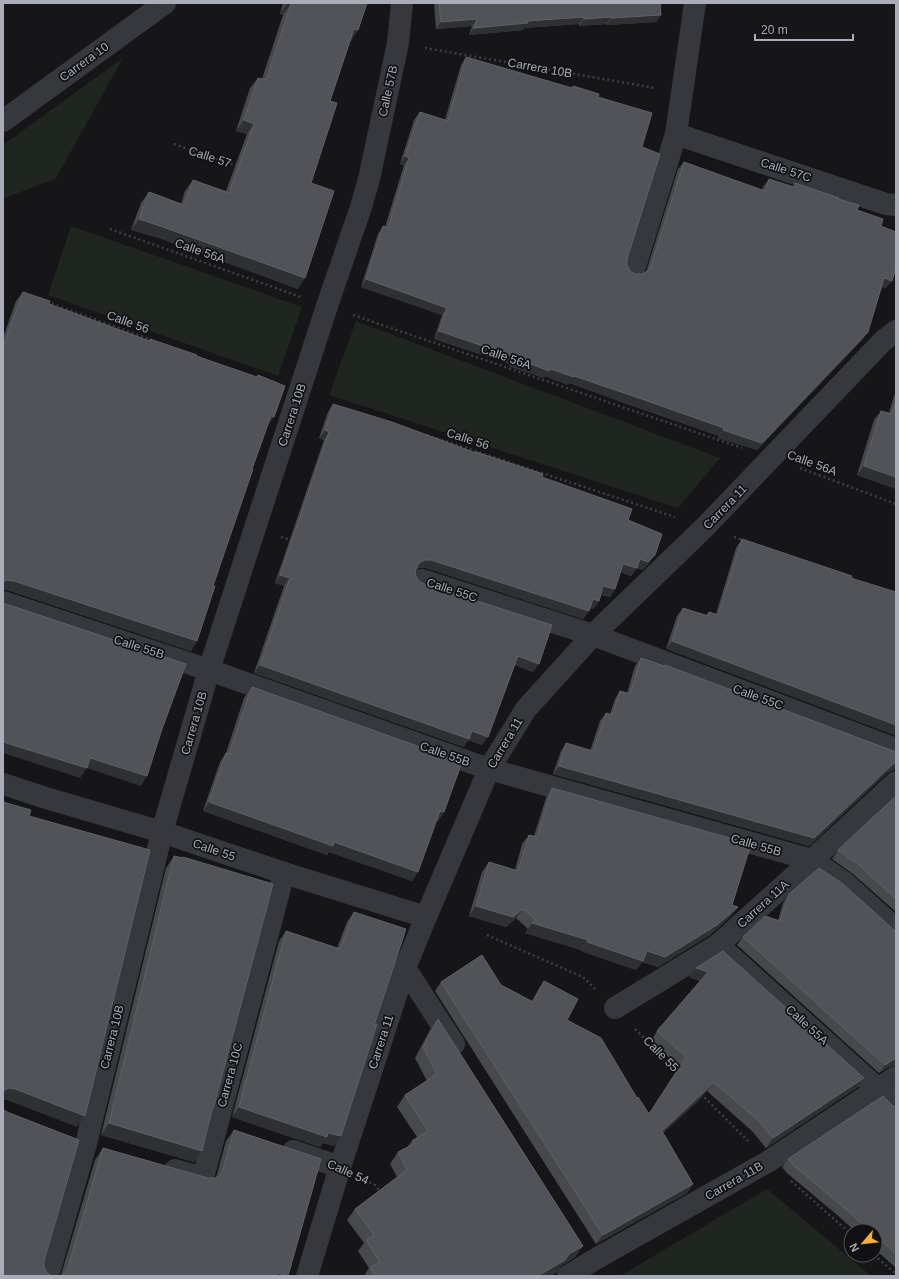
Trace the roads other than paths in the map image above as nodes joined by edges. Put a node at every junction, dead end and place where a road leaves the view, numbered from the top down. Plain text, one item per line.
1 (165, 3) edge
2 (402, 3) edge
3 (695, 3) edge
4 (3, 121) edge
5 (676, 134) junction
6 (369, 179) joint
7 (896, 205) edge
8 (634, 270) dead end
9 (892, 339) edge
10 (422, 580) dead end
11 (3, 602) edge
12 (593, 636) junction
13 (209, 670) junction
14 (896, 748) edge
15 (488, 769) junction
16 (896, 782) edge
17 (3, 784) edge
18 (162, 832) junction
19 (812, 860) junction
20 (284, 873) junction
21 (426, 917) junction
22 (896, 929) edge
23 (718, 945) junction
24 (406, 968) junction
25 (615, 1008) road end
26 (465, 1062) edge
27 (896, 1078) edge
28 (878, 1089) junction
29 (896, 1105) edge
30 (216, 1125) junction
31 (238, 1132) edge
32 (66, 1136) edge
33 (86, 1144) junction
34 (274, 1145) edge
35 (108, 1150) edge
36 (159, 1165) edge
37 (340, 1167) junction
38 (48, 1276) edge
39 (307, 1276) edge
40 (568, 1276) edge

1 - 4 street, Carrera 10
2 - 6 street, Calle 57B
3 - 5 street
5 - 7 street, Calle 57C
5 - 8 street
6 - 13 street, Carrera 10B
9 - 12 street, Carrera 11
10 - 12 street, Calle 55C
11 - 13 street, Calle 55B
12 - 14 street, Calle 55C
12 - 15 street, Carrera 11
13 - 15 street, Calle 55B
13 - 18 street, Carrera 10B
15 - 19 street, Calle 55B
15 - 21 street, Carrera 11
16 - 19 street, Carrera 11A
17 - 18 street, Calle 55
18 - 20 street, Calle 55
18 - 33 street, Carrera 10B
19 - 22 street, Calle 55B
19 - 23 street, Carrera 11A
20 - 21 street, Calle 55
20 - 30 street, Carrera 10C
21 - 24 street, Carrera 11
23 - 25 street, Carrera 11A
23 - 28 street, Calle 55A
24 - 26 street
24 - 37 street, Carrera 11
27 - 28 street, Carrera 11B
28 - 29 street, Calle 55A
28 - 40 street, Carrera 11B
30 - 31 street
30 - 36 street, Carrera 10C
32 - 33 street
33 - 35 street
33 - 38 street, Carrera 10B
34 - 37 street, Calle 54
37 - 39 street, Carrera 11

